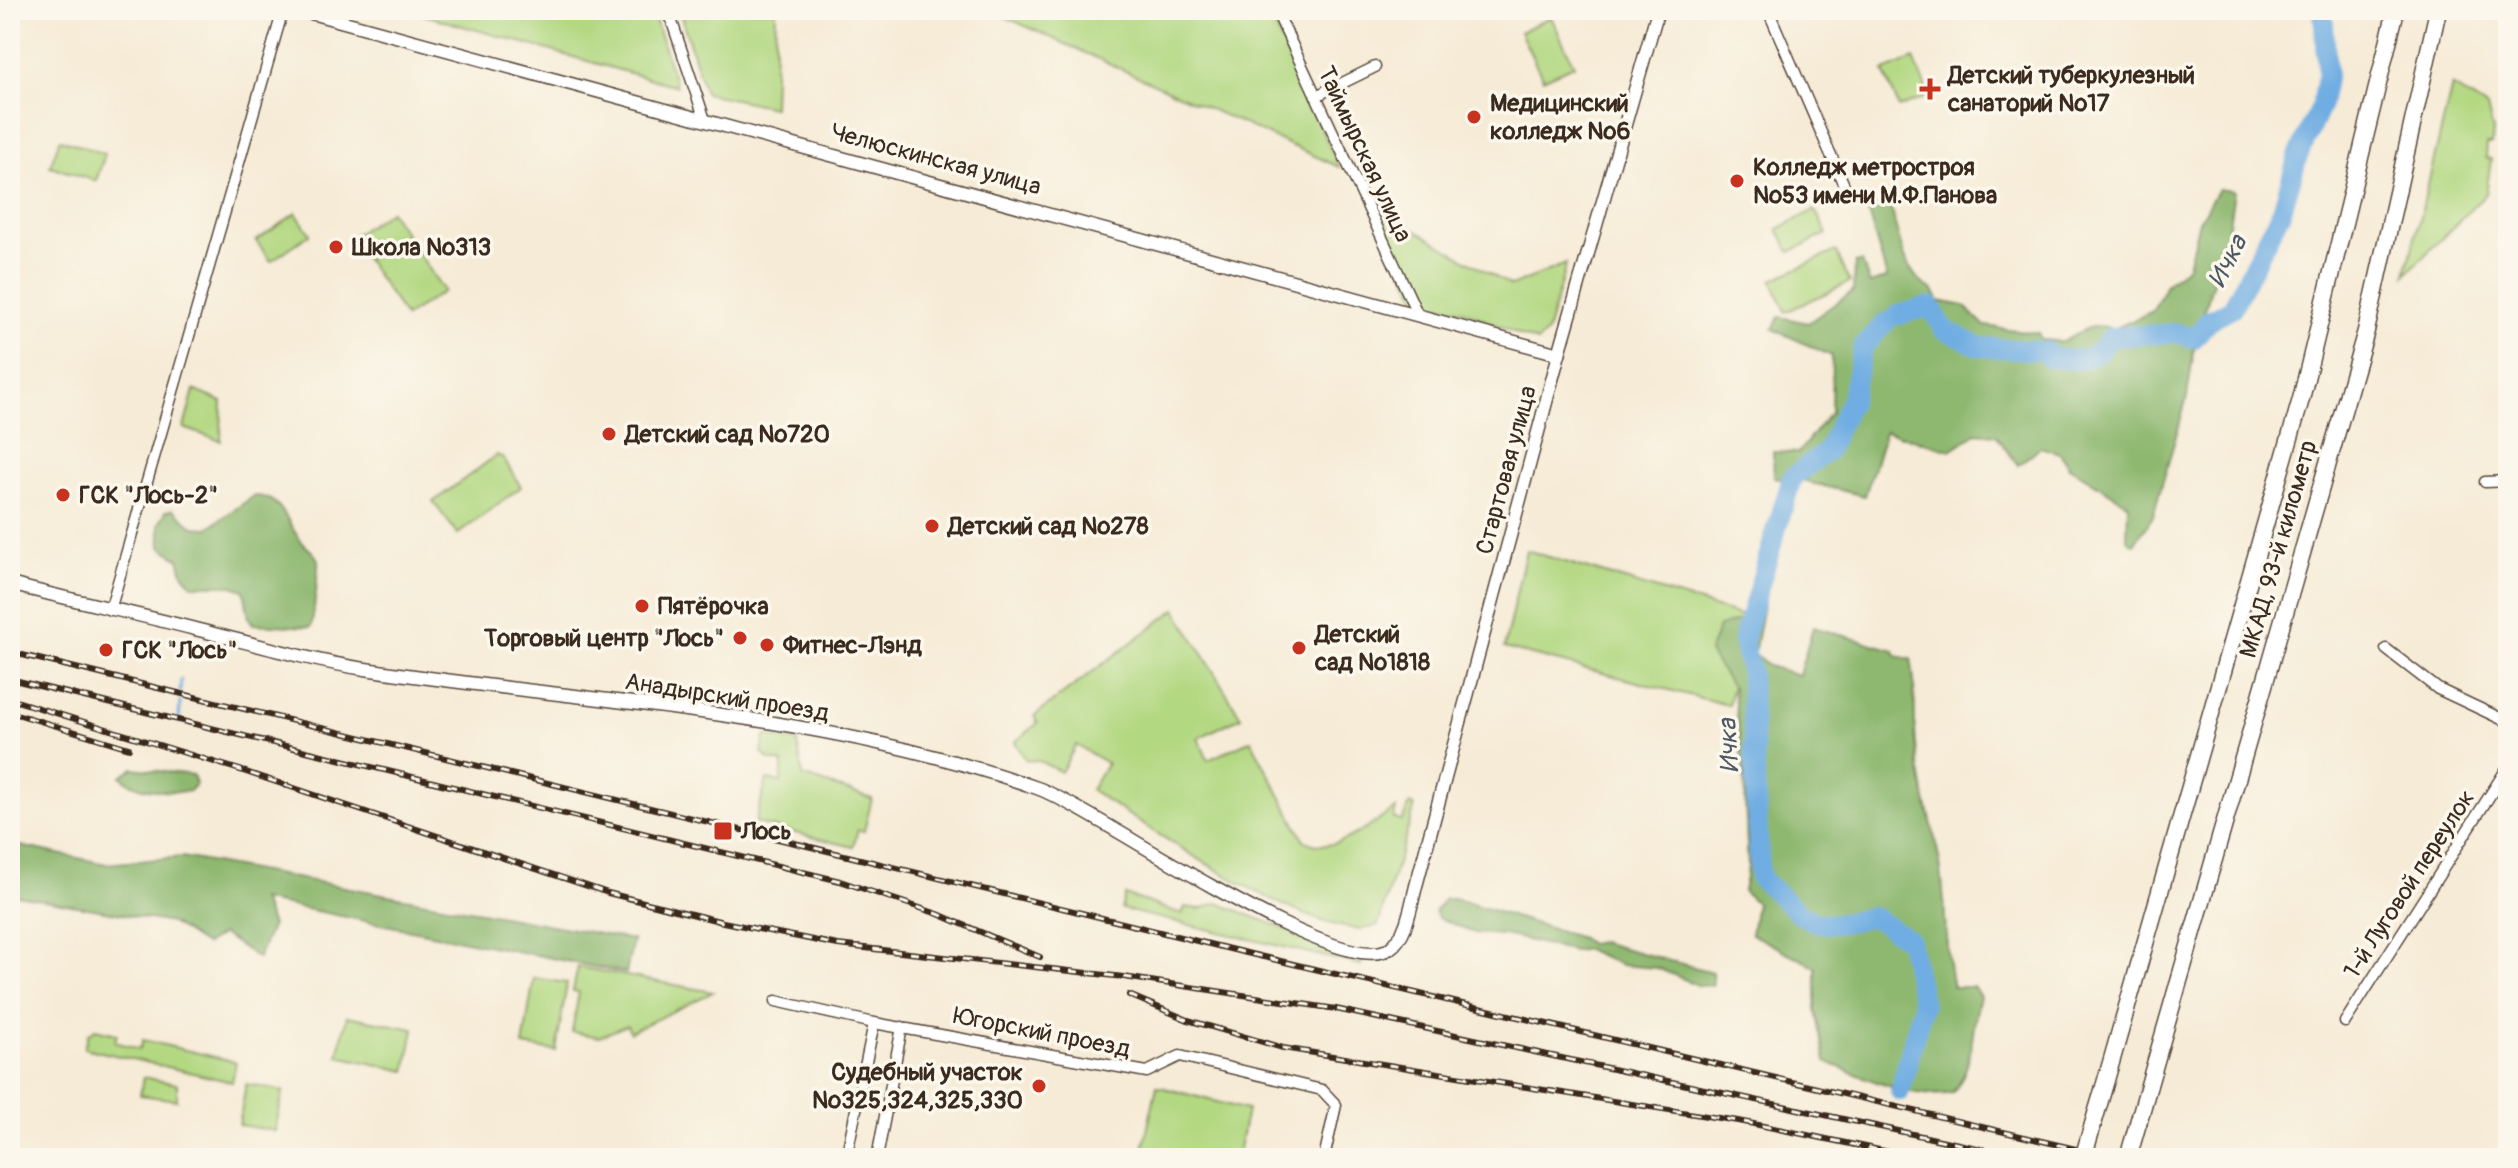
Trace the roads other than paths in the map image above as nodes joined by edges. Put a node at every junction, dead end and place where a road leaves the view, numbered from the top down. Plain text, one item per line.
1 (283, 10) edge
2 (300, 10) edge
3 (668, 10) edge
4 (1276, 10) edge
5 (1658, 10) edge
6 (1768, 10) edge
7 (2396, 10) edge
8 (2438, 10) edge
9 (1375, 67) dead end
10 (1316, 96) junction
11 (704, 117) junction
12 (1847, 192) dead end
13 (1418, 315) junction
14 (1559, 354) junction
15 (2508, 481) edge
16 (2485, 482) dead end
17 (10, 584) edge
18 (110, 610) junction
19 (2386, 649) dead end
20 (2508, 722) edge
21 (2508, 767) edge
22 (1398, 941) joint
23 (776, 1001) dead end
24 (2345, 1022) dead end
25 (874, 1023) junction
26 (902, 1027) junction
27 (846, 1158) edge
28 (877, 1158) edge
29 (1324, 1158) edge
30 (2083, 1158) edge
31 (2128, 1158) edge

1 - 18 street
2 - 11 street, Челюскинская улица
3 - 11 street
4 - 10 street, Таймырская улица
5 - 14 street, Стартовая улица
6 - 12 street
7 - 30 highway, МКАД, 93-й километр, bridge
8 - 31 highway, МКАД, 93-й километр
9 - 10 street
10 - 13 street, Таймырская улица
11 - 13 street, Челюскинская улица
13 - 14 street, Челюскинская улица
14 - 22 street, Стартовая улица
15 - 16 street
17 - 18 street, Анадырский проезд
18 - 22 street, Анадырский проезд
19 - 20 street
21 - 24 street, 1-й Луговой переулок
23 - 25 street, Югорский проезд
25 - 26 street, Югорский проезд
25 - 27 street
26 - 28 street
26 - 29 street, Югорский проезд

